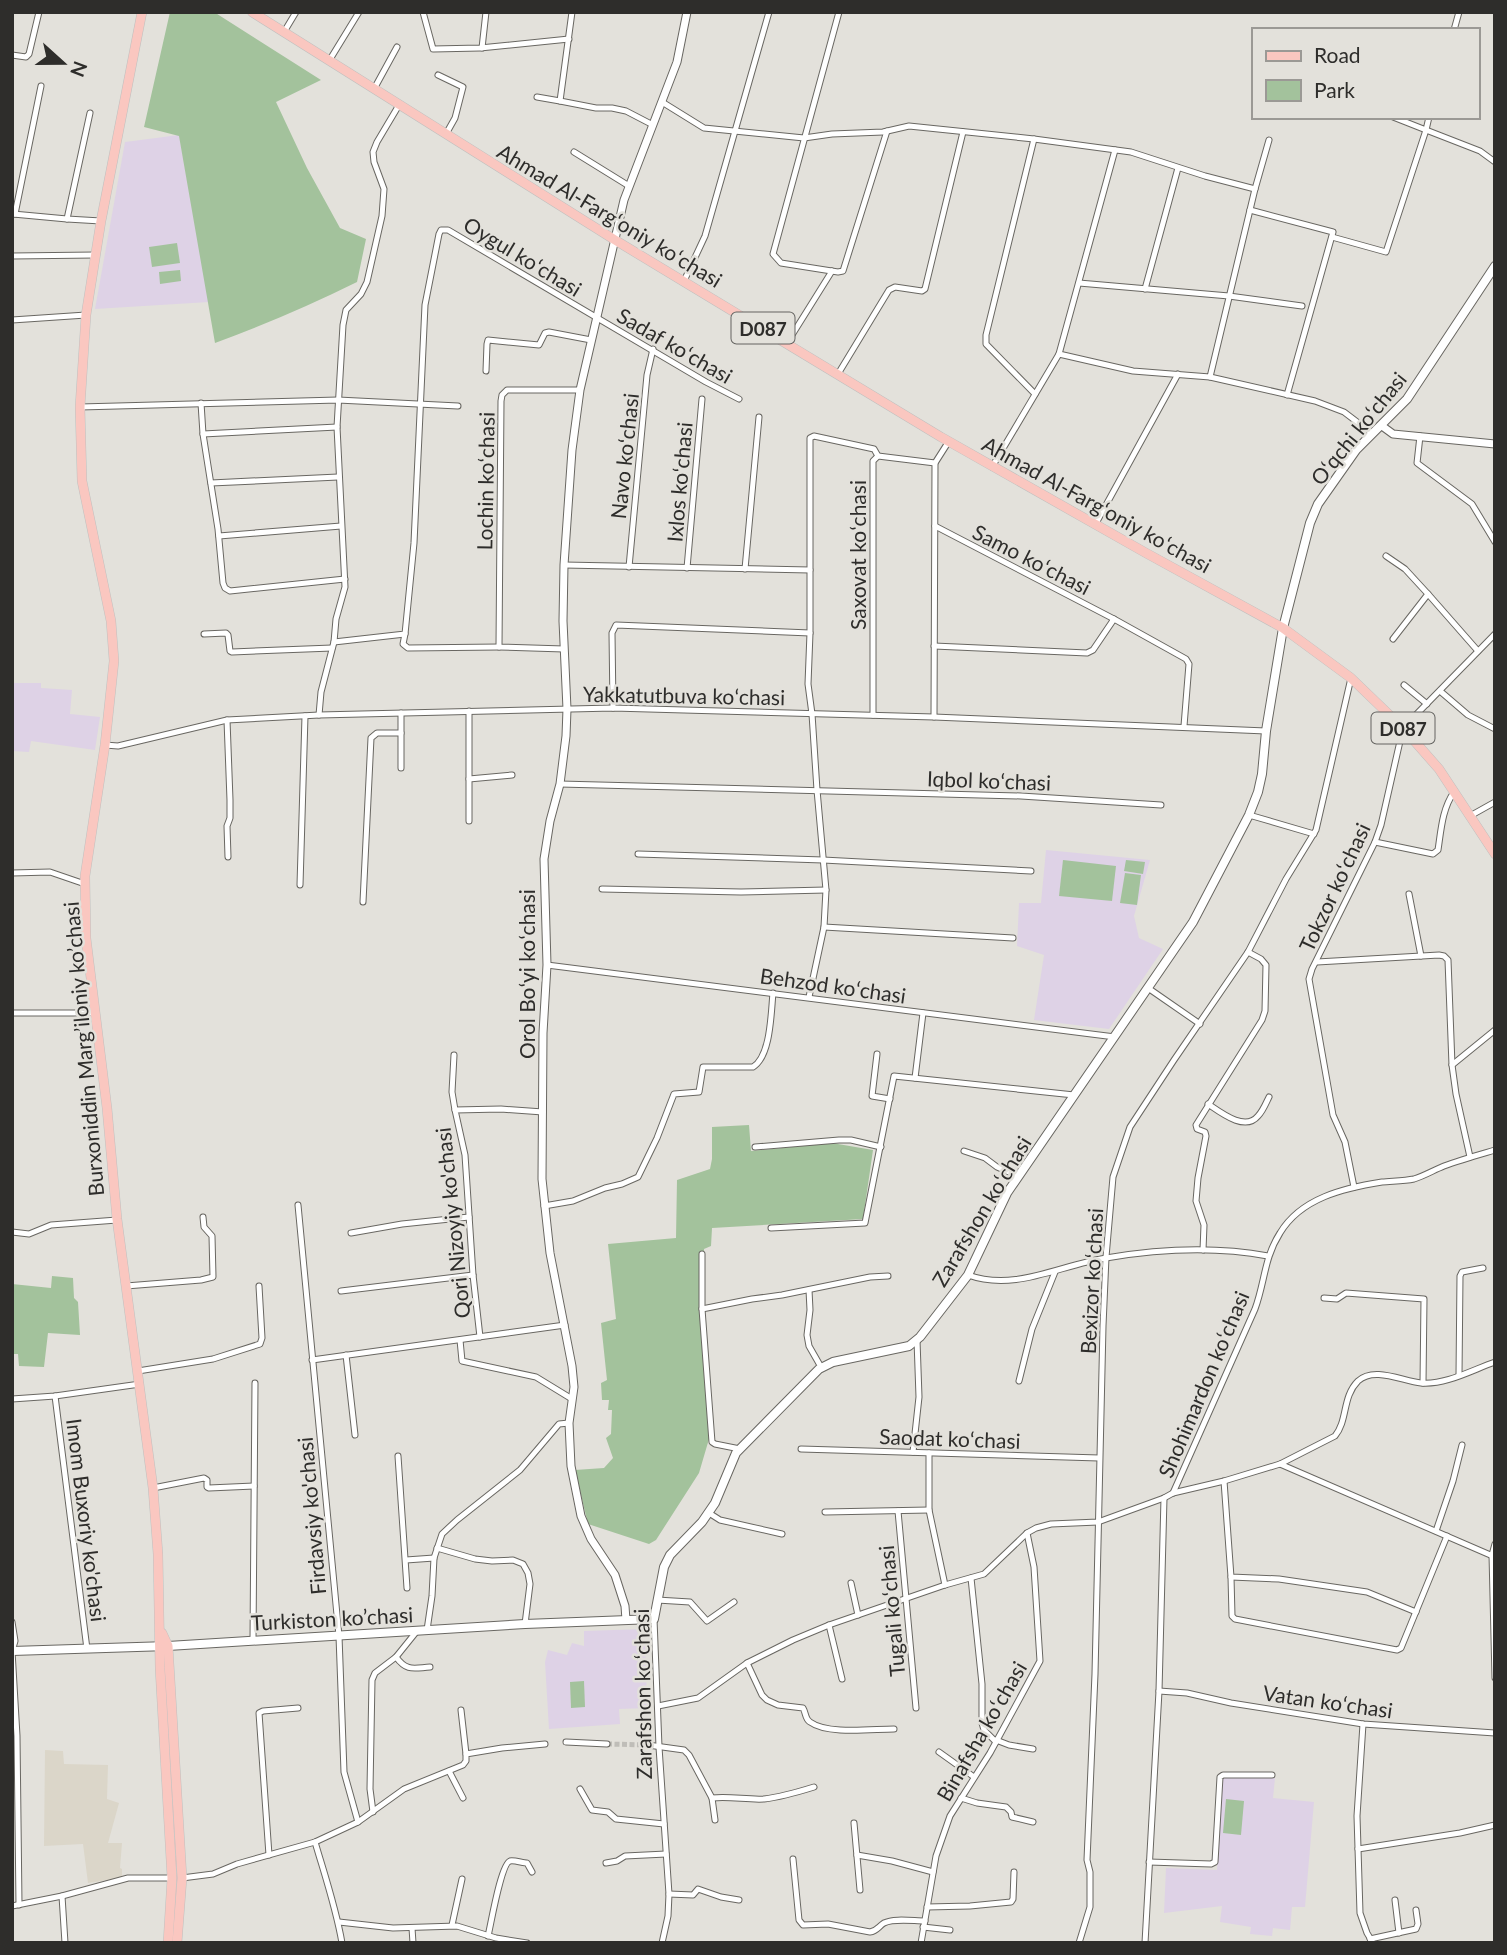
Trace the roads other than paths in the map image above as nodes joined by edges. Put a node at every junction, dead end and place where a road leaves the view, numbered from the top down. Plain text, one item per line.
1 (39, 12) edge
2 (142, 12) edge
3 (251, 12) edge
4 (296, 12) edge
5 (359, 12) edge
6 (423, 12) edge
7 (486, 12) edge
8 (572, 12) edge
9 (687, 12) edge
10 (769, 12) edge
11 (839, 12) edge
12 (284, 32) junction
13 (569, 39) junction
14 (397, 47) dead end
15 (482, 48) junction
16 (12, 55) edge
17 (329, 61) junction
18 (438, 75) dead end
19 (41, 86) dead end
20 (374, 89) junction
21 (537, 97) dead end
22 (560, 102) junction
23 (662, 102) junction
24 (399, 105) junction
25 (90, 113) dead end
26 (1398, 119) edge
27 (1429, 119) edge
28 (653, 125) junction
29 (1426, 130) junction
30 (887, 131) junction
31 (734, 132) junction
32 (963, 132) junction
33 (446, 134) junction
34 (804, 138) junction
35 (1034, 139) junction
36 (1269, 140) dead end
37 (1115, 150) junction
38 (574, 152) dead end
39 (1495, 162) edge
40 (1178, 168) junction
41 (629, 186) junction
42 (1255, 188) junction
43 (1250, 210) junction
44 (13, 214) edge
45 (67, 219) junction
46 (101, 221) junction
47 (1332, 237) junction
48 (615, 240) junction
49 (95, 255) junction
50 (12, 256) edge
51 (1495, 265) edge
52 (832, 271) junction
53 (684, 281) junction
54 (1079, 283) junction
55 (1145, 289) junction
56 (1230, 296) junction
57 (1302, 306) dead end
58 (86, 315) junction
59 (596, 317) junction
60 (12, 320) edge
61 (591, 340) junction
62 (788, 343) junction
63 (653, 349) junction
64 (1059, 354) junction
65 (486, 371) dead end
66 (838, 374) junction
67 (1178, 374) junction
68 (1210, 377) junction
69 (580, 390) junction
70 (1035, 394) junction
71 (1287, 394) junction
72 (702, 399) dead end
73 (739, 399) dead end
74 (338, 400) junction
75 (201, 403) junction
76 (422, 404) junction
77 (458, 406) dead end
78 (80, 407) junction
79 (759, 416) dead end
80 (1382, 426) junction
81 (337, 427) junction
82 (203, 434) junction
83 (1373, 434) junction
84 (1420, 436) junction
85 (949, 441) junction
86 (1495, 444) edge
87 (878, 456) junction
88 (935, 463) junction
89 (992, 467) junction
90 (338, 477) junction
91 (211, 483) junction
92 (1095, 525) junction
93 (341, 526) junction
94 (935, 526) junction
95 (219, 536) junction
96 (1495, 542) edge
97 (1386, 556) dead end
98 (564, 565) junction
99 (629, 567) junction
100 (687, 568) junction
101 (745, 569) junction
102 (810, 570) junction
103 (345, 579) junction
104 (1429, 594) junction
105 (1114, 619) junction
106 (1283, 628) junction
107 (810, 633) junction
108 (204, 634) dead end
109 (405, 634) junction
110 (1495, 634) edge
111 (1393, 639) dead end
112 (333, 645) junction
113 (934, 646) junction
114 (499, 647) junction
115 (564, 649) junction
116 (1478, 651) junction
117 (1351, 678) junction
118 (1404, 684) dead end
119 (1440, 691) junction
120 (1427, 704) junction
121 (613, 708) junction
122 (567, 709) junction
123 (469, 711) junction
124 (401, 713) junction
125 (812, 714) junction
126 (319, 715) junction
127 (873, 715) junction
128 (305, 716) junction
129 (934, 717) junction
130 (227, 720) junction
131 (1184, 726) junction
132 (1403, 729) junction
133 (1495, 729) edge
134 (1266, 731) junction
135 (401, 733) junction
136 (105, 745) junction
137 (401, 768) dead end
138 (513, 775) dead end
139 (468, 779) junction
140 (560, 784) junction
141 (817, 790) junction
142 (1454, 792) junction
143 (1495, 802) edge
144 (1161, 805) dead end
145 (1249, 815) junction
146 (1470, 816) junction
147 (469, 821) dead end
148 (1314, 834) junction
149 (1375, 842) junction
150 (638, 854) dead end
151 (1495, 854) edge
152 (228, 857) dead end
153 (823, 859) junction
154 (1031, 871) dead end
155 (12, 873) edge
156 (85, 884) junction
157 (300, 885) dead end
158 (602, 889) dead end
159 (826, 890) junction
160 (1409, 894) dead end
161 (363, 902) dead end
162 (824, 927) junction
163 (1013, 938) dead end
164 (1248, 952) junction
165 (1421, 956) junction
166 (1317, 962) junction
167 (547, 965) junction
168 (1149, 988) junction
169 (773, 993) junction
170 (809, 998) junction
171 (12, 1013) edge
172 (94, 1013) junction
173 (923, 1013) junction
174 (1200, 1024) junction
175 (1495, 1030) edge
176 (1115, 1037) junction
177 (877, 1054) dead end
178 (454, 1055) dead end
179 (1452, 1065) junction
180 (915, 1078) junction
181 (1074, 1095) junction
182 (1269, 1097) dead end
183 (890, 1099) junction
184 (1208, 1104) junction
185 (455, 1110) junction
186 (543, 1112) junction
187 (755, 1147) dead end
188 (881, 1147) junction
189 (1495, 1150) edge
190 (964, 1151) dead end
191 (1470, 1157) junction
192 (1018, 1176) junction
193 (1354, 1187) junction
194 (298, 1205) dead end
195 (544, 1206) junction
196 (203, 1217) dead end
197 (469, 1217) junction
198 (117, 1220) junction
199 (771, 1228) dead end
200 (12, 1232) edge
201 (352, 1233) dead end
202 (1203, 1250) junction
203 (702, 1254) dead end
204 (1268, 1256) junction
205 (1106, 1257) junction
206 (1483, 1268) dead end
207 (1055, 1272) junction
208 (473, 1275) junction
209 (968, 1275) junction
210 (888, 1276) dead end
211 (126, 1286) junction
212 (259, 1286) dead end
213 (809, 1290) junction
214 (341, 1291) dead end
215 (1324, 1298) dead end
216 (702, 1308) junction
217 (565, 1325) junction
218 (480, 1337) junction
219 (460, 1340) junction
220 (917, 1340) junction
221 (346, 1355) junction
222 (312, 1360) junction
223 (1495, 1362) edge
224 (821, 1367) junction
225 (138, 1371) junction
226 (1459, 1375) junction
227 (1019, 1381) dead end
228 (255, 1383) dead end
229 (1423, 1383) junction
230 (140, 1384) junction
231 (55, 1396) junction
232 (12, 1399) edge
233 (572, 1399) junction
234 (569, 1423) junction
235 (355, 1436) dead end
236 (1462, 1445) dead end
237 (740, 1449) junction
238 (800, 1449) dead end
239 (914, 1452) junction
240 (929, 1453) junction
241 (398, 1456) dead end
242 (1099, 1458) junction
243 (1280, 1464) junction
244 (1224, 1481) junction
245 (254, 1486) junction
246 (153, 1488) junction
247 (1172, 1493) junction
248 (1164, 1498) junction
249 (929, 1510) junction
250 (898, 1511) junction
251 (825, 1512) dead end
252 (709, 1513) junction
253 (1098, 1522) junction
254 (1436, 1531) junction
255 (1027, 1533) junction
256 (782, 1534) dead end
257 (1447, 1536) junction
258 (1495, 1544) edge
259 (437, 1548) junction
260 (1493, 1556) edge
261 (434, 1558) junction
262 (406, 1560) junction
263 (1231, 1577) junction
264 (971, 1578) junction
265 (851, 1583) dead end
266 (945, 1584) junction
267 (407, 1588) dead end
268 (907, 1598) junction
269 (657, 1600) junction
270 (734, 1602) dead end
271 (1416, 1612) junction
272 (858, 1615) junction
273 (654, 1619) junction
274 (626, 1620) junction
275 (12, 1622) edge
276 (525, 1624) junction
277 (830, 1625) junction
278 (422, 1630) junction
279 (339, 1636) junction
280 (253, 1640) junction
281 (164, 1646) junction
282 (87, 1648) junction
283 (12, 1651) edge
284 (396, 1657) junction
285 (747, 1663) junction
286 (430, 1667) dead end
287 (1495, 1678) edge
288 (842, 1679) dead end
289 (1159, 1691) junction
290 (658, 1706) junction
291 (298, 1708) dead end
292 (916, 1708) dead end
293 (461, 1710) dead end
294 (1363, 1724) junction
295 (894, 1729) dead end
296 (1495, 1732) edge
297 (996, 1741) junction
298 (566, 1742) dead end
299 (545, 1744) dead end
300 (607, 1744) tunnel mouth
301 (648, 1745) tunnel mouth
302 (659, 1747) junction
303 (1033, 1749) dead end
304 (939, 1752) dead end
305 (466, 1754) junction
306 (449, 1771) junction
307 (1272, 1774) dead end
308 (974, 1777) junction
309 (814, 1787) dead end
310 (580, 1789) dead end
311 (463, 1798) dead end
312 (712, 1798) junction
313 (961, 1798) junction
314 (373, 1812) junction
315 (715, 1820) dead end
316 (358, 1822) junction
317 (1034, 1822) dead end
318 (854, 1823) dead end
319 (664, 1824) junction
320 (15, 1825) edge
321 (1495, 1825) edge
322 (316, 1842) junction
323 (1358, 1849) junction
324 (666, 1854) junction
325 (269, 1855) junction
326 (857, 1855) junction
327 (793, 1859) dead end
328 (1149, 1862) junction
329 (606, 1863) dead end
330 (532, 1872) dead end
331 (933, 1872) junction
332 (1014, 1872) dead end
333 (176, 1878) junction
334 (462, 1879) dead end
335 (860, 1890) dead end
336 (669, 1894) junction
337 (62, 1896) junction
338 (739, 1900) dead end
339 (1395, 1900) dead end
340 (15, 1905) edge
341 (927, 1907) junction
342 (1416, 1910) dead end
343 (339, 1922) junction
344 (924, 1924) junction
345 (452, 1925) junction
346 (412, 1928) junction
347 (950, 1930) dead end
348 (1399, 1933) junction
349 (488, 1936) junction
350 (1372, 1941) edge
351 (65, 1943) edge
352 (167, 1943) edge
353 (177, 1943) edge
354 (342, 1943) edge
355 (413, 1943) edge
356 (527, 1943) edge
357 (662, 1943) edge
358 (921, 1943) edge
359 (1079, 1943) edge
360 (1145, 1943) edge

1 - 16 street
2 - 46 main road, Burxoniddin Marg’iloniy ko’chasi
3 - 12 main road, Ahmad Al-Fargʻoniy koʻchasi / D087
4 - 12 street
5 - 17 street
6 - 15 street
7 - 15 street
8 - 13 street
9 - 23 street, Orol Boʻyi koʻchasi
10 - 31 street
11 - 34 street
12 - 17 main road, Ahmad Al-Fargʻoniy koʻchasi / D087
13 - 15 street
13 - 22 street
14 - 20 street
17 - 20 main road, Ahmad Al-Fargʻoniy koʻchasi / D087
18 - 33 street
19 - 44 street
20 - 24 main road, Ahmad Al-Fargʻoniy koʻchasi / D087
21 - 22 street
22 - 28 street
23 - 28 street, Orol Boʻyi koʻchasi
23 - 31 street
24 - 33 main road, Ahmad Al-Fargʻoniy koʻchasi / D087
24 - 74 street
25 - 45 street
26 - 29 street
27 - 29 street
28 - 41 street, Orol Boʻyi koʻchasi
29 - 39 street
29 - 47 street
30 - 32 street
30 - 34 street
30 - 52 street
31 - 34 street
31 - 53 street
32 - 35 street
32 - 66 street
33 - 48 main road, Ahmad Al-Fargʻoniy koʻchasi / D087
34 - 52 street
35 - 37 street
35 - 70 street
36 - 42 street
37 - 40 street
37 - 54 street
38 - 41 street
40 - 42 street
40 - 55 street
41 - 48 street, Orol Boʻyi koʻchasi
42 - 43 street
43 - 47 street
43 - 56 street
44 - 45 street
45 - 46 street
46 - 49 main road, Burxoniddin Marg’iloniy ko’chasi
47 - 71 street
48 - 53 main road, Ahmad Al-Fargʻoniy koʻchasi / D087
48 - 59 street, Orol Boʻyi koʻchasi
49 - 50 street
49 - 58 main road, Burxoniddin Marg’iloniy ko’chasi
51 - 80 main road, Oʻqchi koʻchasi
52 - 62 street
53 - 62 main road, Ahmad Al-Fargʻoniy koʻchasi / D087
54 - 55 street
54 - 64 street
55 - 56 street
56 - 57 street
56 - 68 street
58 - 60 street
58 - 78 main road, Burxoniddin Marg’iloniy ko’chasi
59 - 61 street, Orol Boʻyi koʻchasi
59 - 63 street, Sadaf koʻchasi
59 - 76 street, Oygul koʻchasi
61 - 65 street
61 - 69 street, Orol Boʻyi koʻchasi
62 - 66 main road, Ahmad Al-Fargʻoniy koʻchasi / D087
63 - 73 street, Sadaf koʻchasi
63 - 99 street, Navo koʻchasi
64 - 67 street
64 - 70 street
66 - 85 main road, Ahmad Al-Fargʻoniy koʻchasi / D087
67 - 68 street
67 - 92 street
68 - 71 street
69 - 98 street, Orol Boʻyi koʻchasi
69 - 114 street, Lochin koʻchasi
70 - 89 street
71 - 83 street
72 - 100 street, Ixlos koʻchasi
74 - 75 street
74 - 76 street
74 - 81 street
75 - 78 street
75 - 82 street
76 - 77 street
76 - 109 street, Oygul koʻchasi
78 - 136 main road, Burxoniddin Marg’iloniy ko’chasi
79 - 101 street
80 - 83 main road, Oʻqchi koʻchasi
80 - 84 street
81 - 82 street
81 - 90 street
82 - 91 street
83 - 106 main road, Oʻqchi koʻchasi
84 - 86 street
84 - 96 street
85 - 88 street
85 - 89 main road, Ahmad Al-Fargʻoniy koʻchasi / D087
87 - 88 street, Saxovat koʻchasi
87 - 102 street
87 - 127 street, Saxovat koʻchasi
88 - 94 street
89 - 92 main road, Ahmad Al-Fargʻoniy koʻchasi / D087
90 - 91 street
90 - 93 street
91 - 95 street
92 - 106 main road, Ahmad Al-Fargʻoniy koʻchasi / D087
93 - 95 street
93 - 103 street
94 - 105 street, Samo koʻchasi
94 - 113 street
95 - 103 street
97 - 104 street
98 - 99 street
98 - 115 street, Orol Boʻyi koʻchasi
99 - 100 street
100 - 101 street
101 - 102 street
102 - 107 street
103 - 112 street
104 - 111 street
104 - 116 street
105 - 113 street
105 - 131 street, Samo koʻchasi
106 - 117 main road, D087
106 - 134 main road, Zarafshon koʻchasi
107 - 121 street
107 - 125 street
108 - 112 street
109 - 112 street
109 - 114 street
110 - 116 street
112 - 126 street
113 - 129 street
114 - 115 street
115 - 122 street, Orol Boʻyi koʻchasi
116 - 119 street
117 - 132 main road, D087
117 - 148 street, Bexizor koʻchasi
118 - 120 street
119 - 120 street
119 - 133 street
120 - 132 street
121 - 122 street, Yakkatutbuva koʻchasi
121 - 125 street, Yakkatutbuva koʻchasi
122 - 123 street, Yakkatutbuva koʻchasi
122 - 140 street, Orol Boʻyi koʻchasi
123 - 124 street, Yakkatutbuva koʻchasi
123 - 139 street
124 - 126 street, Yakkatutbuva koʻchasi
124 - 135 street
125 - 127 street, Yakkatutbuva koʻchasi
125 - 141 street
126 - 128 street, Yakkatutbuva koʻchasi
127 - 129 street, Yakkatutbuva koʻchasi
128 - 130 street, Yakkatutbuva koʻchasi
128 - 157 street
129 - 131 street, Yakkatutbuva koʻchasi
130 - 136 street, Yakkatutbuva koʻchasi
130 - 152 street
131 - 134 street, Yakkatutbuva koʻchasi
132 - 142 main road, D087
132 - 149 street, Tokzor koʻchasi
134 - 145 main road, Zarafshon koʻchasi
135 - 137 street
135 - 161 street
136 - 156 main road, Burxoniddin Marg’iloniy ko’chasi
138 - 139 street
139 - 147 street
140 - 141 street, Iqbol koʻchasi
140 - 167 street, Orol Boʻyi koʻchasi
141 - 144 street, Iqbol koʻchasi
141 - 153 street
142 - 146 main road, D087
142 - 149 street
143 - 146 street
145 - 148 street
145 - 168 main road, Zarafshon koʻchasi
146 - 151 main road, D087
148 - 164 street, Bexizor koʻchasi
149 - 166 street, Tokzor koʻchasi
150 - 153 street
153 - 154 street
153 - 159 street
155 - 156 street
156 - 172 main road, Burxoniddin Marg’iloniy ko’chasi
158 - 159 street
159 - 162 street
160 - 165 street
162 - 163 street
162 - 170 street
164 - 174 street, Bexizor koʻchasi
164 - 184 street
165 - 166 street
165 - 179 street
166 - 193 street, Tokzor koʻchasi
167 - 169 street, Behzod koʻchasi
167 - 186 street, Orol Boʻyi koʻchasi
168 - 174 street
168 - 176 main road, Zarafshon koʻchasi
169 - 170 street, Behzod koʻchasi
169 - 195 street
170 - 173 street, Behzod koʻchasi
171 - 172 street
172 - 198 main road, Burxoniddin Marg’iloniy ko’chasi
173 - 176 street, Behzod koʻchasi
173 - 180 street
174 - 205 street, Bexizor koʻchasi
175 - 179 street
176 - 181 main road, Zarafshon koʻchasi
177 - 183 street
178 - 185 street
179 - 191 street
180 - 181 street
180 - 183 street
181 - 192 main road, Zarafshon koʻchasi
182 - 184 street
183 - 188 street
184 - 202 street
185 - 186 street, Qori Nizoyiy ko'chasi
185 - 197 street, Qori Nizoyiy ko'chasi
186 - 195 street, Orol Boʻyi koʻchasi
187 - 188 street
188 - 199 street
189 - 191 street, Shohimardon koʻchasi
190 - 192 street
191 - 193 street, Shohimardon koʻchasi
192 - 209 main road, Zarafshon koʻchasi
193 - 204 street, Shohimardon koʻchasi
194 - 222 street, Firdavsiy ko'chasi
195 - 217 street, Orol Boʻyi koʻchasi
196 - 211 street
197 - 201 street
197 - 208 street, Qori Nizoyiy ko'chasi
198 - 200 street
198 - 211 main road, Burxoniddin Marg’iloniy ko’chasi
202 - 204 street
202 - 205 street
203 - 216 street
204 - 247 street, Shohimardon koʻchasi
205 - 207 street
205 - 242 street, Bexizor koʻchasi
206 - 226 street
207 - 209 street
207 - 227 street
208 - 214 street
208 - 218 street, Qori Nizoyiy ko'chasi
209 - 220 main road, Zarafshon koʻchasi
210 - 213 street
211 - 225 main road, Burxoniddin Marg’iloniy ko’chasi
212 - 225 street
213 - 216 street
213 - 224 street
215 - 229 street
216 - 237 street
217 - 218 street
217 - 233 street, Orol Boʻyi koʻchasi
218 - 219 street
219 - 221 street
219 - 233 street
220 - 224 main road, Zarafshon koʻchasi
220 - 239 street
221 - 222 street
221 - 235 street
222 - 279 street, Firdavsiy ko'chasi
223 - 226 street
224 - 237 main road, Zarafshon koʻchasi
225 - 230 main road, Burxoniddin Marg’iloniy ko’chasi
226 - 229 street
228 - 245 street
229 - 243 street
230 - 231 street
230 - 246 main road, Burxoniddin Marg’iloniy ko’chasi
231 - 232 street
231 - 282 street, Imom Buxoriy ko'chasi
233 - 234 street, Orol Boʻyi koʻchasi
234 - 259 street
234 - 274 street, Orol Boʻyi koʻchasi
236 - 254 street
237 - 252 main road, Zarafshon koʻchasi
238 - 239 street, Saodat koʻchasi
239 - 240 street, Saodat koʻchasi
240 - 242 street, Saodat koʻchasi
240 - 249 street
241 - 262 street
242 - 253 street, Bexizor koʻchasi
243 - 244 street
243 - 254 street
244 - 247 street
244 - 263 street
245 - 246 street
245 - 280 street
246 - 281 main road, Burxoniddin Marg’iloniy ko’chasi
247 - 248 street
248 - 253 street
248 - 289 street
249 - 250 street
249 - 266 street
250 - 251 street
250 - 268 street, Tugali koʻchasi
252 - 256 street
252 - 269 main road, Zarafshon koʻchasi
253 - 255 street
253 - 359 street, Bexizor koʻchasi
254 - 257 street
255 - 264 street
255 - 297 street, Binafsha koʻchasi
257 - 260 street
257 - 271 street
258 - 260 street
259 - 261 street
259 - 276 street
260 - 287 street
261 - 262 street
261 - 278 street
262 - 267 street
263 - 271 street
263 - 271 street
264 - 266 street
264 - 297 street
265 - 272 street
266 - 268 street
268 - 272 street
268 - 292 street, Tugali koʻchasi
269 - 270 street
269 - 273 main road, Zarafshon koʻchasi
272 - 277 street
273 - 274 main road, Turkiston ko’chasi
273 - 290 street, Zarafshon koʻchasi
274 - 276 main road, Turkiston ko’chasi
275 - 283 street
276 - 278 main road, Turkiston ko’chasi
277 - 285 street
277 - 288 street
278 - 279 main road, Turkiston ko’chasi
278 - 284 street
279 - 280 main road, Turkiston ko’chasi
279 - 316 street, Firdavsiy ko'chasi
280 - 281 main road, Turkiston ko’chasi
281 - 282 main road, Turkiston ko’chasi
281 - 333 main road, Burxoniddin Marg’iloniy ko’chasi
282 - 283 main road, Turkiston ko’chasi
283 - 320 street
284 - 286 street
284 - 314 street
285 - 290 street
285 - 295 street
289 - 294 street, Vatan koʻchasi
289 - 328 street
290 - 302 street, Zarafshon koʻchasi
291 - 325 street
293 - 305 street
294 - 296 street, Vatan koʻchasi
294 - 323 street
297 - 303 street
297 - 308 street, Binafsha koʻchasi
298 - 300 street
299 - 305 street
301 - 302 street
302 - 312 street
302 - 319 street, Zarafshon koʻchasi
304 - 308 street
305 - 306 street
306 - 311 street
306 - 314 street
307 - 328 street
308 - 313 street, Binafsha koʻchasi
309 - 312 street
310 - 319 street
312 - 315 street
313 - 317 street
313 - 331 street, Binafsha koʻchasi
314 - 316 street
316 - 322 street
318 - 326 street
319 - 324 street, Zarafshon koʻchasi
320 - 340 street
321 - 323 street
322 - 325 street
322 - 343 street
323 - 350 street
324 - 329 street
324 - 336 street, Zarafshon koʻchasi
325 - 333 street
326 - 331 street
326 - 335 street
327 - 344 street
328 - 360 street
330 - 349 street
331 - 341 street, Binafsha koʻchasi
332 - 341 street
333 - 337 street
333 - 352 main road, Burxoniddin Marg’iloniy ko’chasi
333 - 353 main road, Burxoniddin Marg’iloniy ko’chasi
334 - 345 street
336 - 338 street
336 - 357 street, Zarafshon koʻchasi
337 - 340 street
337 - 351 street
339 - 348 street
341 - 344 street, Binafsha koʻchasi
342 - 348 street
343 - 346 street
343 - 354 street
344 - 347 street
344 - 358 street, Binafsha koʻchasi
345 - 346 street
345 - 349 street
346 - 355 street
348 - 350 street
349 - 356 street

